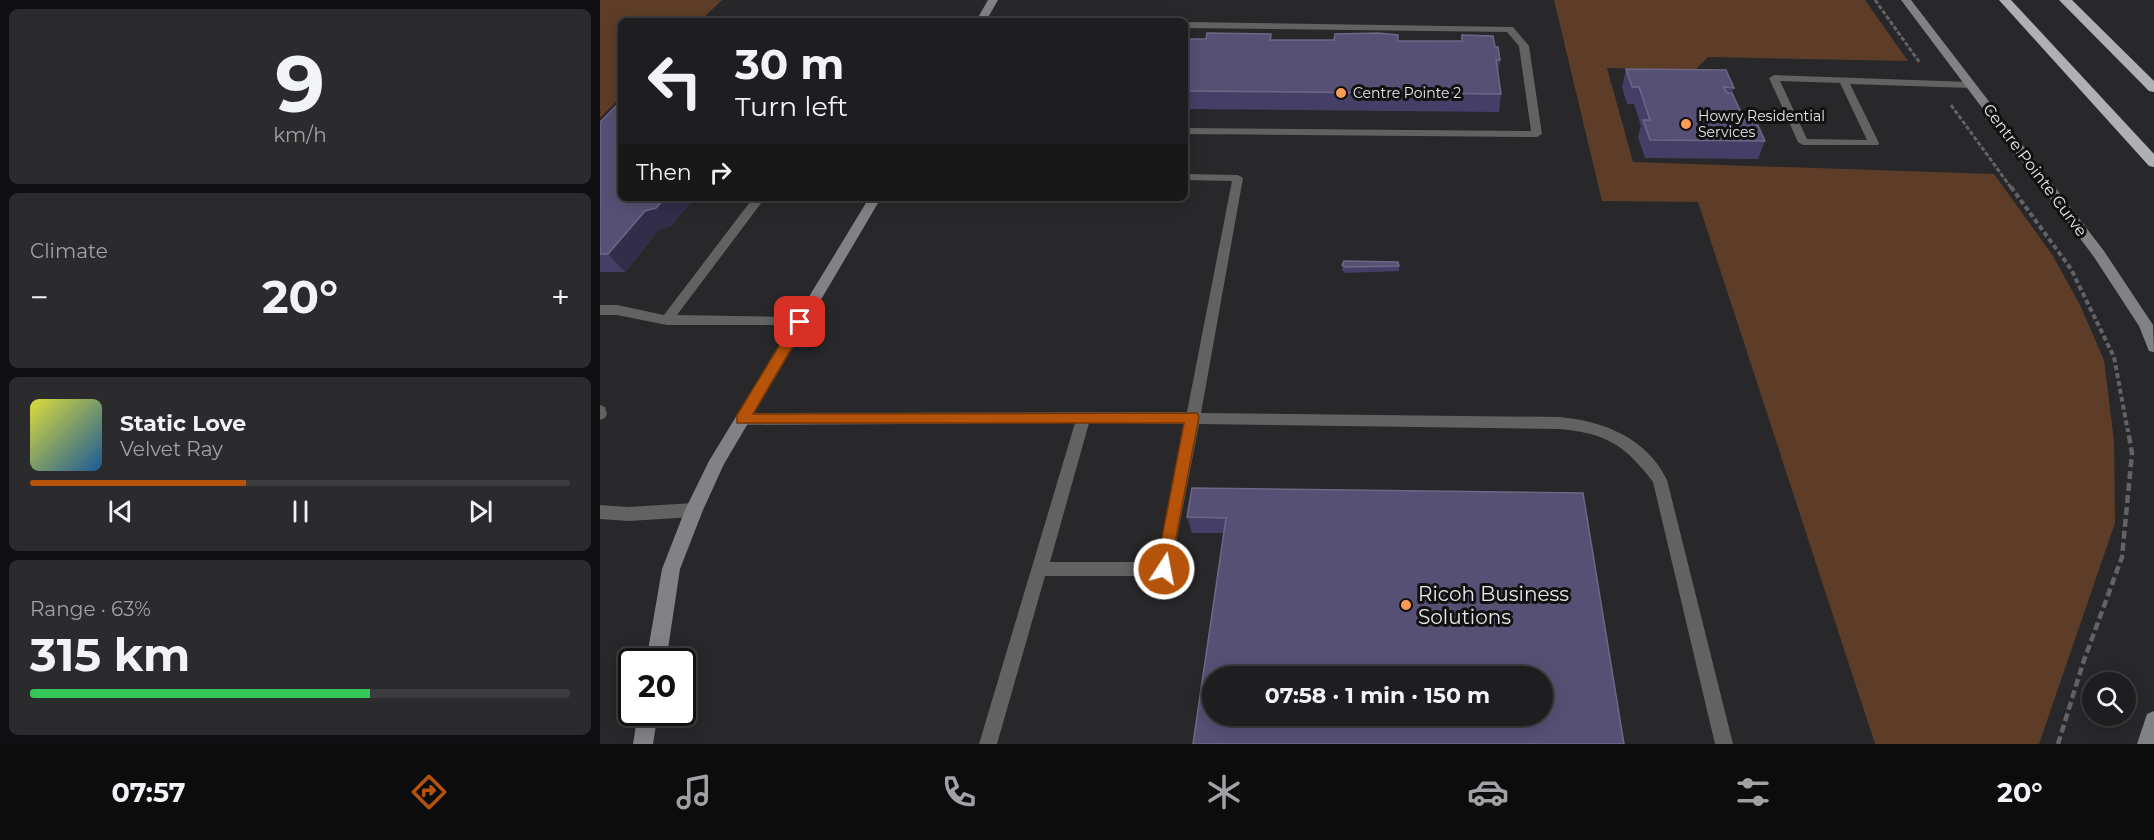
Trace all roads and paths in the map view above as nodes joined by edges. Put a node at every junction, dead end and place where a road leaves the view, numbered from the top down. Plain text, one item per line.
1 (993, 0) edge
2 (1875, 0) edge
3 (1906, 0) edge
4 (2005, 0) edge
5 (2065, 0) edge
6 (983, 18) edge
7 (1188, 25) edge
8 (1843, 80) junction
9 (1934, 82) junction
10 (1970, 85) junction
11 (2154, 88) edge
12 (1188, 131) edge
13 (2154, 163) edge
14 (1188, 177) edge
15 (757, 201) edge
16 (872, 201) edge
17 (600, 310) edge
18 (667, 320) junction
19 (800, 322) junction
20 (2154, 346) edge
21 (1084, 417) junction
22 (1192, 417) junction
23 (742, 419) junction
24 (694, 510) junction
25 (600, 512) edge
26 (1040, 569) junction
27 (658, 648) edge
28 (2154, 721) edge
29 (646, 726) edge
30 (643, 744) edge
31 (988, 744) edge
32 (1724, 744) edge
33 (2058, 744) edge
34 (2147, 744) edge

1 - 6 street
2 - 9 path
3 - 10 street, Centre Pointe Curve
4 - 13 highway
5 - 11 highway
7 - 12 lane
8 - 8 lane
8 - 9 lane
9 - 10 lane
9 - 33 path
10 - 20 street, Centre Pointe Curve
14 - 22 lane
15 - 18 lane
16 - 19 street
17 - 18 lane
18 - 19 lane
19 - 23 street
21 - 22 lane
21 - 23 lane
21 - 26 lane
22 - 26 lane
22 - 32 lane
23 - 24 street
24 - 25 lane
24 - 27 street
26 - 31 lane
28 - 34 street
29 - 30 street

